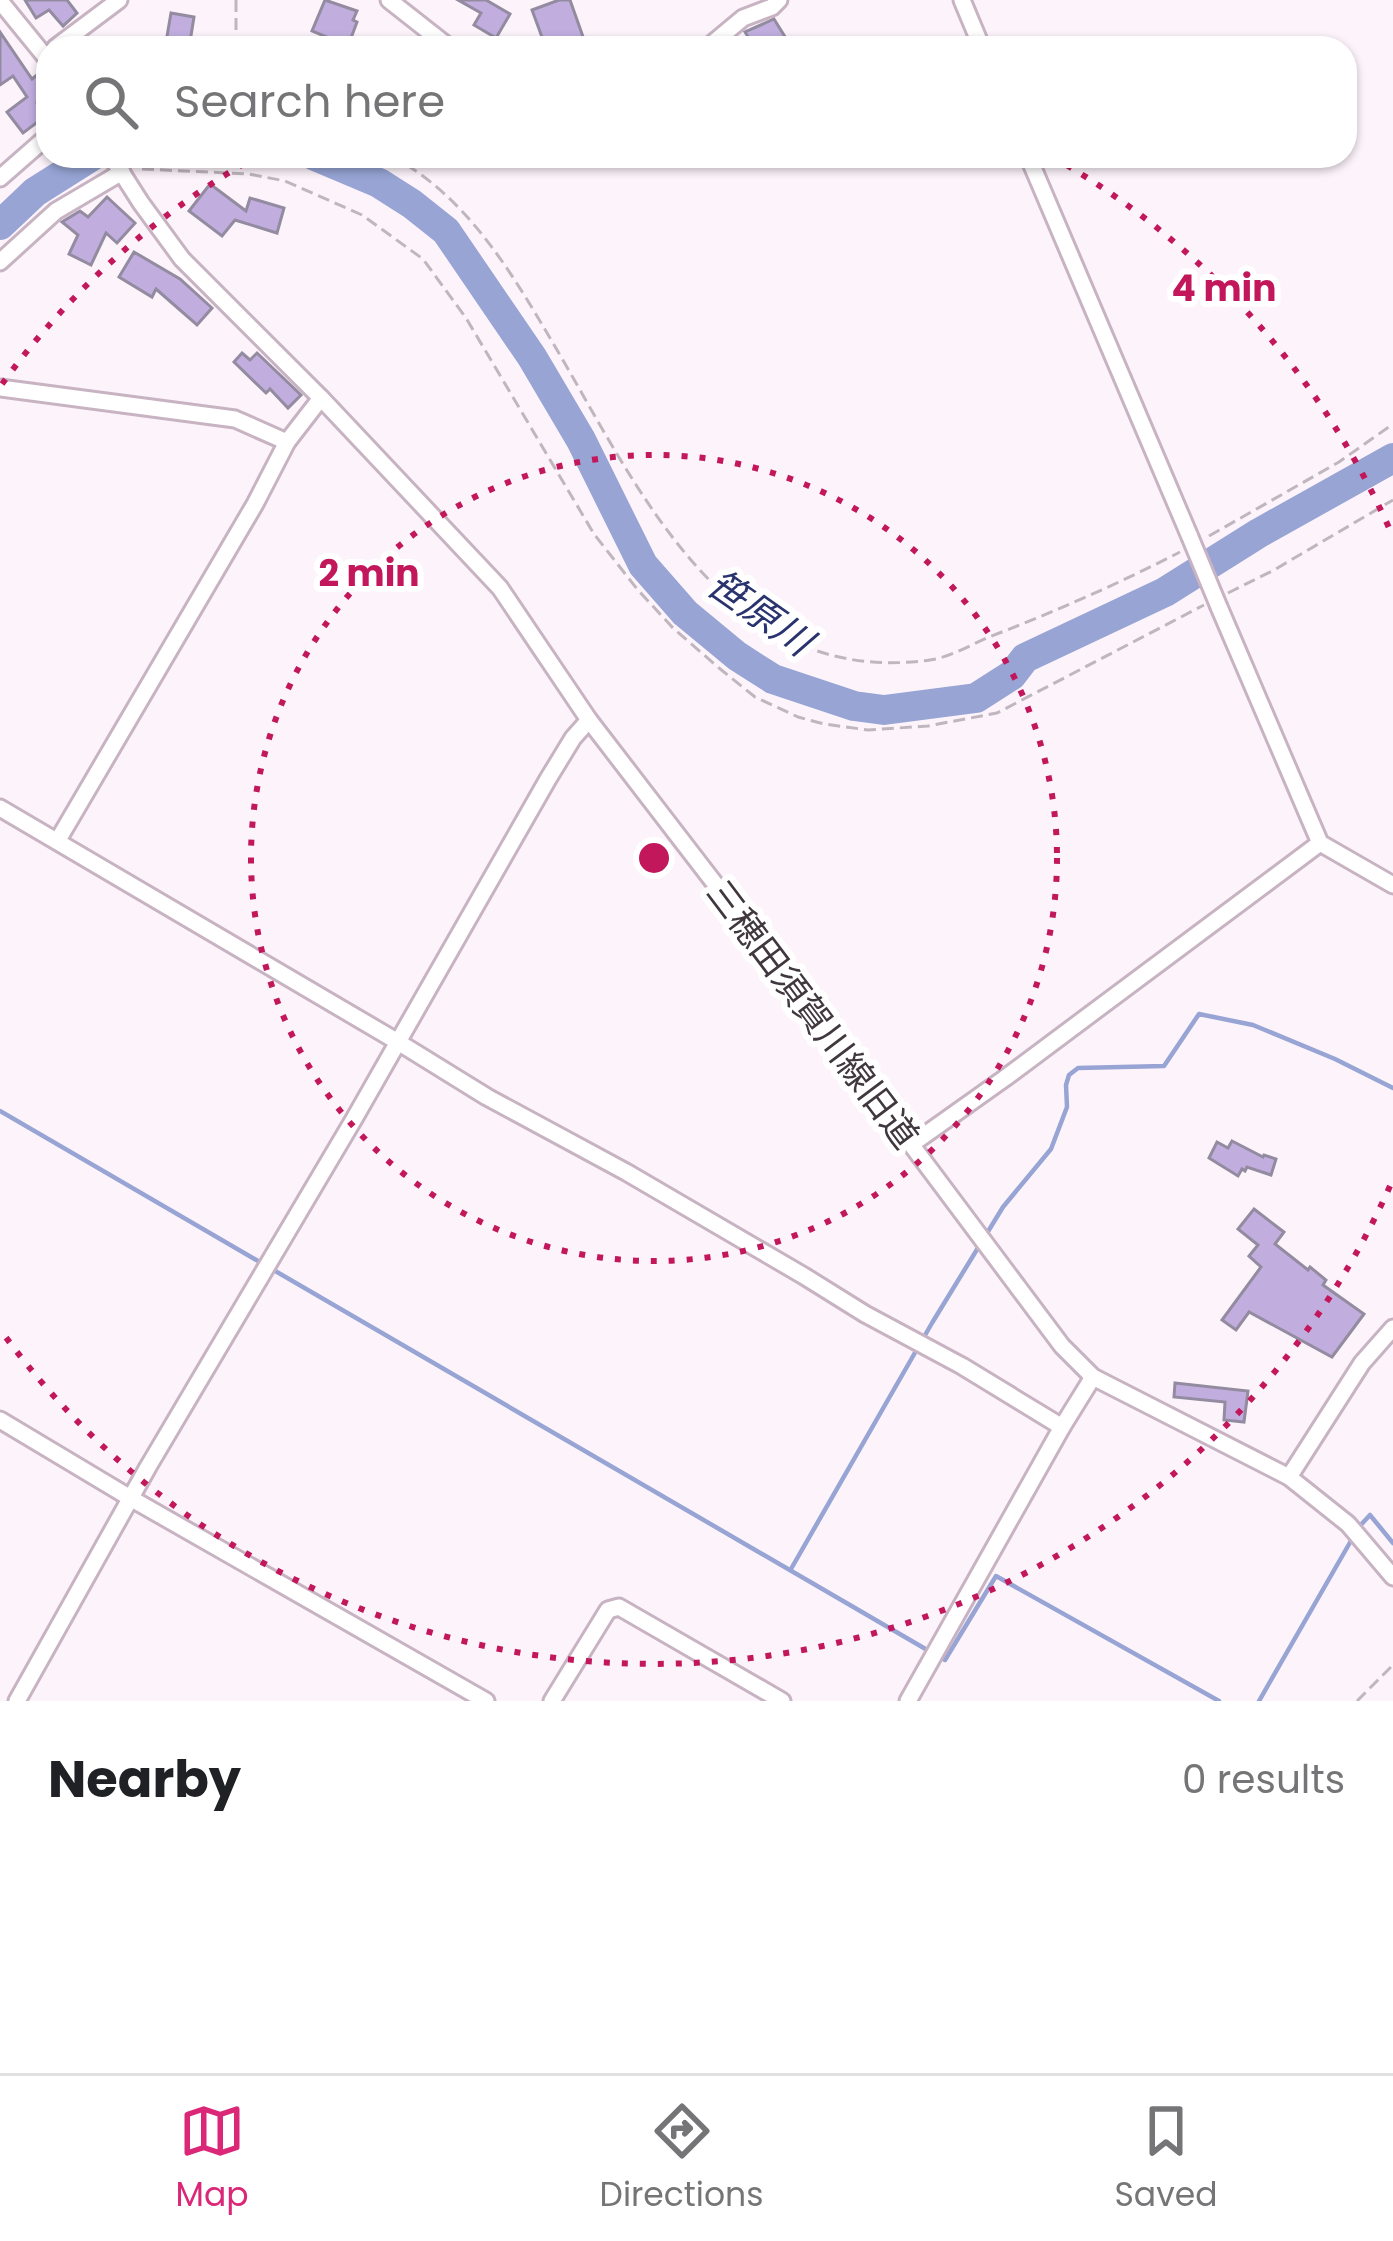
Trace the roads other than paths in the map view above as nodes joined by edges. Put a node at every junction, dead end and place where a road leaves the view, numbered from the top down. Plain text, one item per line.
1 (119, 0) edge
2 (779, 0) edge
3 (962, 0) edge
4 (0, 1) edge
5 (394, 1) edge
6 (72, 36) edge
7 (436, 36) edge
8 (721, 36) edge
9 (977, 36) edge
10 (36, 40) edge
11 (36, 146) edge
12 (119, 168) edge
13 (1033, 168) edge
14 (122, 172) junction
15 (0, 178) edge
16 (0, 262) edge
17 (0, 388) edge
18 (321, 398) junction
19 (287, 442) junction
20 (589, 720) junction
21 (0, 808) edge
22 (58, 840) junction
23 (1319, 843) junction
24 (1393, 885) edge
25 (398, 1042) junction
26 (911, 1144) junction
27 (1393, 1328) edge
28 (1094, 1377) junction
29 (0, 1420) edge
30 (1062, 1427) junction
31 (1289, 1477) junction
32 (132, 1498) junction
33 (1393, 1577) edge
34 (17, 1701) edge
35 (486, 1701) edge
36 (552, 1701) edge
37 (782, 1701) edge
38 (908, 1701) edge

1 - 6 street
2 - 8 street
3 - 9 street
4 - 10 street
5 - 7 street
11 - 15 street
12 - 14 street, 三穂田須賀川線旧道
13 - 23 street, bridge
14 - 16 street
14 - 18 street, 三穂田須賀川線旧道
17 - 19 street
18 - 19 street
18 - 20 street, 三穂田須賀川線旧道
19 - 22 street
20 - 25 street
20 - 26 street, 三穂田須賀川線旧道
21 - 22 street
22 - 25 street
23 - 24 street
23 - 26 street
25 - 30 street
25 - 32 street
26 - 28 street, 三穂田須賀川線旧道
27 - 31 street
28 - 30 street
28 - 31 street, 三穂田須賀川線旧道
29 - 32 street
30 - 38 street
31 - 33 street, 三穂田須賀川線旧道
32 - 34 street
32 - 35 street
36 - 37 street

